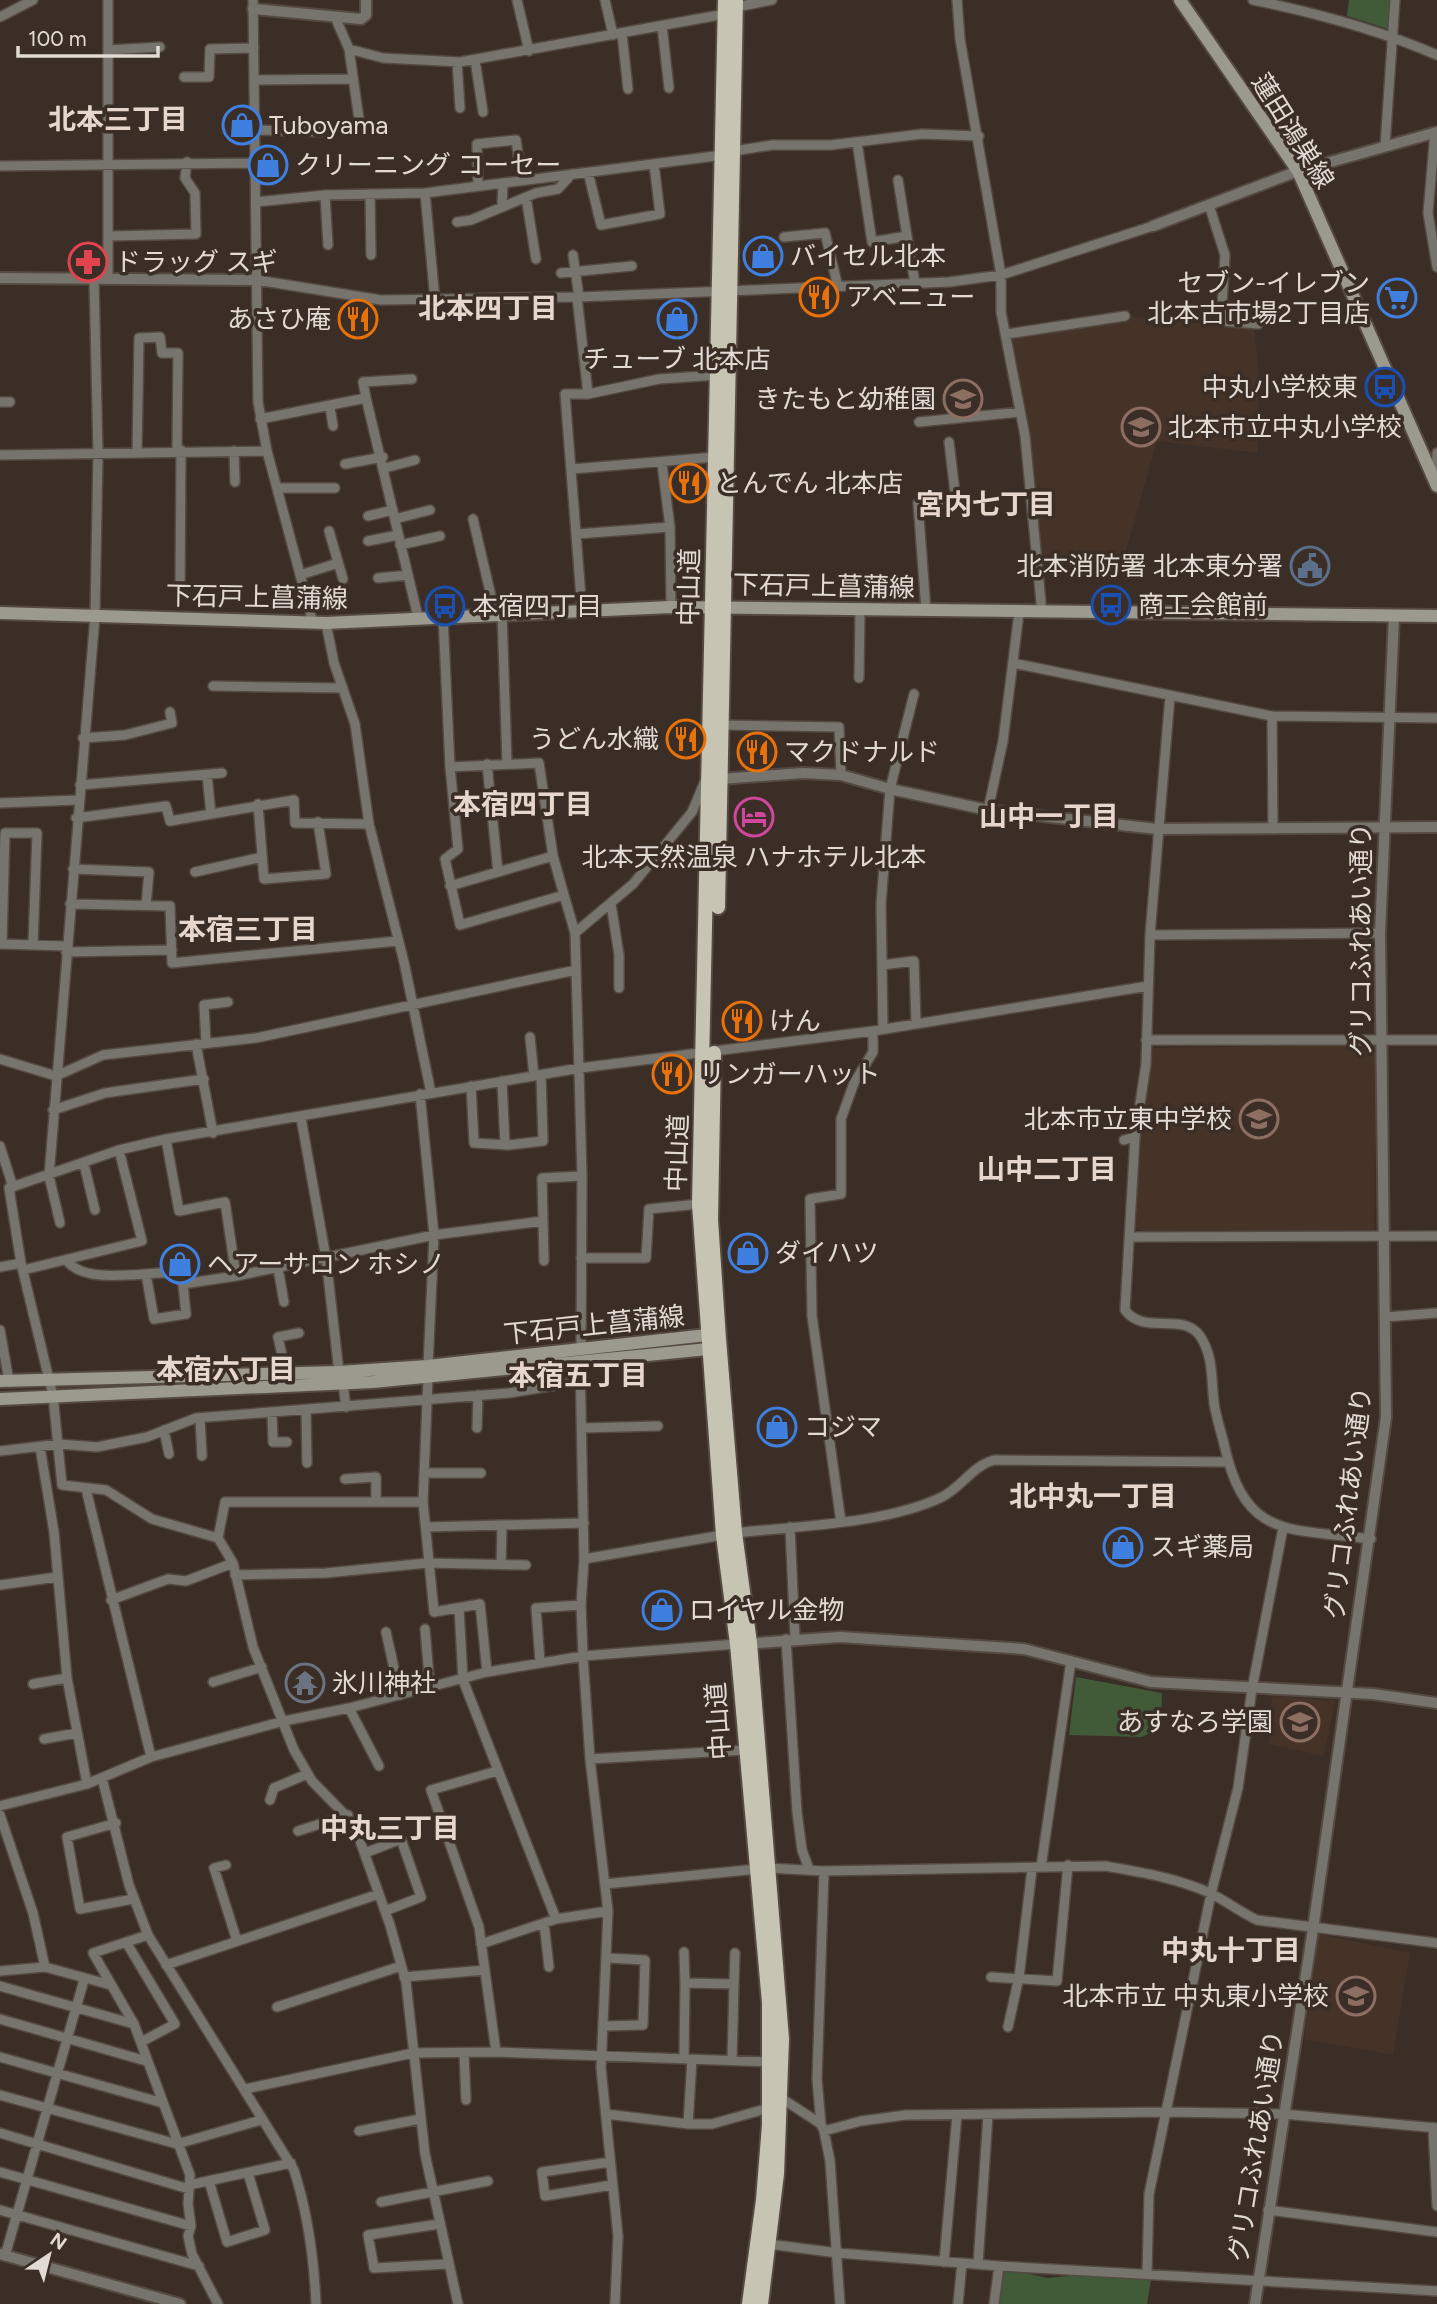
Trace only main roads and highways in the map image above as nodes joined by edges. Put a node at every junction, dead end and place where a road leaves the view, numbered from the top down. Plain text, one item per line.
1 (1180, 0) edge
2 (730, 5) edge
3 (724, 291) junction
4 (1437, 485) edge
5 (719, 607) junction
6 (0, 613) edge
7 (1437, 616) edge
8 (715, 776) junction
9 (710, 1051) junction
10 (711, 1341) junction
11 (341, 1378) junction
12 (4, 1381) edge
13 (0, 1399) edge
14 (743, 1644) junction
15 (762, 1869) junction
16 (775, 2103) junction
17 (749, 2304) edge
18 (761, 2304) edge

1 - 4 main road, 蓮田鴻巣線
2 - 3 highway, 中山道
3 - 5 highway, 中山道
3 - 5 highway, 中山道
5 - 6 main road, 下石戸上菖蒲線
5 - 7 main road, 下石戸上菖蒲線
5 - 8 highway, 中山道
5 - 8 highway, 中山道
8 - 9 highway, 中山道
9 - 10 highway, 中山道
9 - 10 highway, 中山道
10 - 11 main road, 下石戸上菖蒲線
10 - 14 highway, 中山道
11 - 12 main road, 下石戸上菖蒲線
11 - 13 main road, 下石戸上菖蒲線
14 - 15 highway, 中山道
14 - 15 highway, 中山道
15 - 16 highway, 中山道
15 - 16 highway, 中山道
16 - 17 highway, 中山道
16 - 18 highway, 中山道

